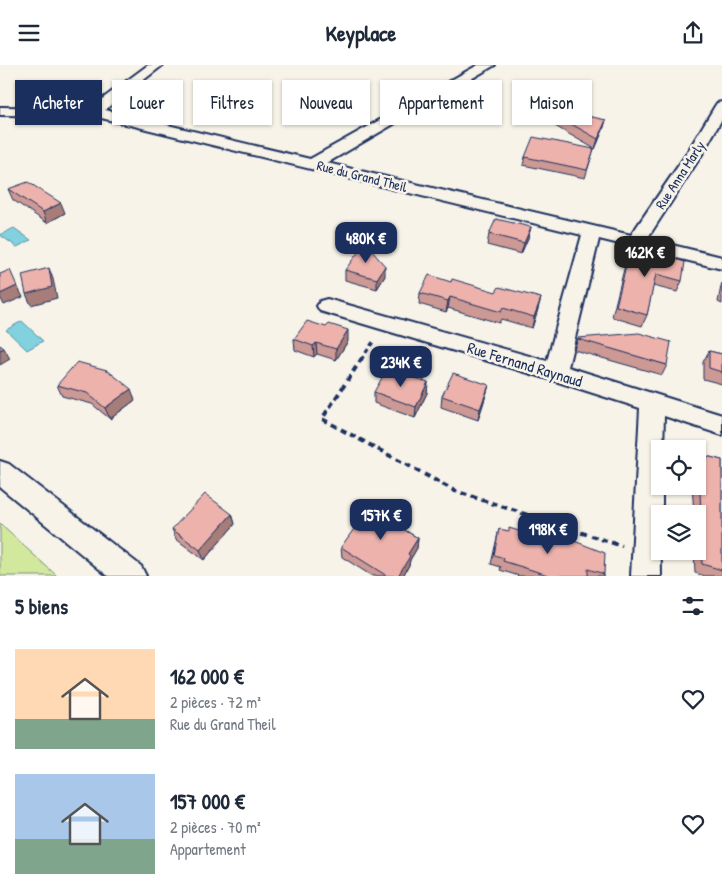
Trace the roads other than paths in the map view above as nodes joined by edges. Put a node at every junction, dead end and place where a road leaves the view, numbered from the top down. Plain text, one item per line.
1 (156, 65) edge
2 (488, 65) edge
3 (102, 105) edge
4 (722, 106) edge
5 (0, 111) edge
6 (15, 111) edge
7 (102, 114) edge
8 (313, 164) junction
9 (592, 232) junction
10 (636, 242) junction
11 (722, 263) edge
12 (327, 306) dead end
13 (554, 372) junction
14 (652, 404) junction
15 (722, 425) edge
16 (0, 472) edge
17 (131, 576) edge
18 (646, 576) edge

1 - 3 street
2 - 8 street
4 - 10 street, Rue Anna Marly
5 - 6 street, Rue du Grand Theil
7 - 8 street, Rue du Grand Theil
8 - 9 street, Rue du Grand Theil
9 - 10 street, Rue du Grand Theil
9 - 13 street
10 - 11 street, Rue du Grand Theil
12 - 13 street, Rue Fernand Raynaud
13 - 14 street, Rue Fernand Raynaud
14 - 15 street, Rue Fernand Raynaud
14 - 18 street
16 - 17 street

